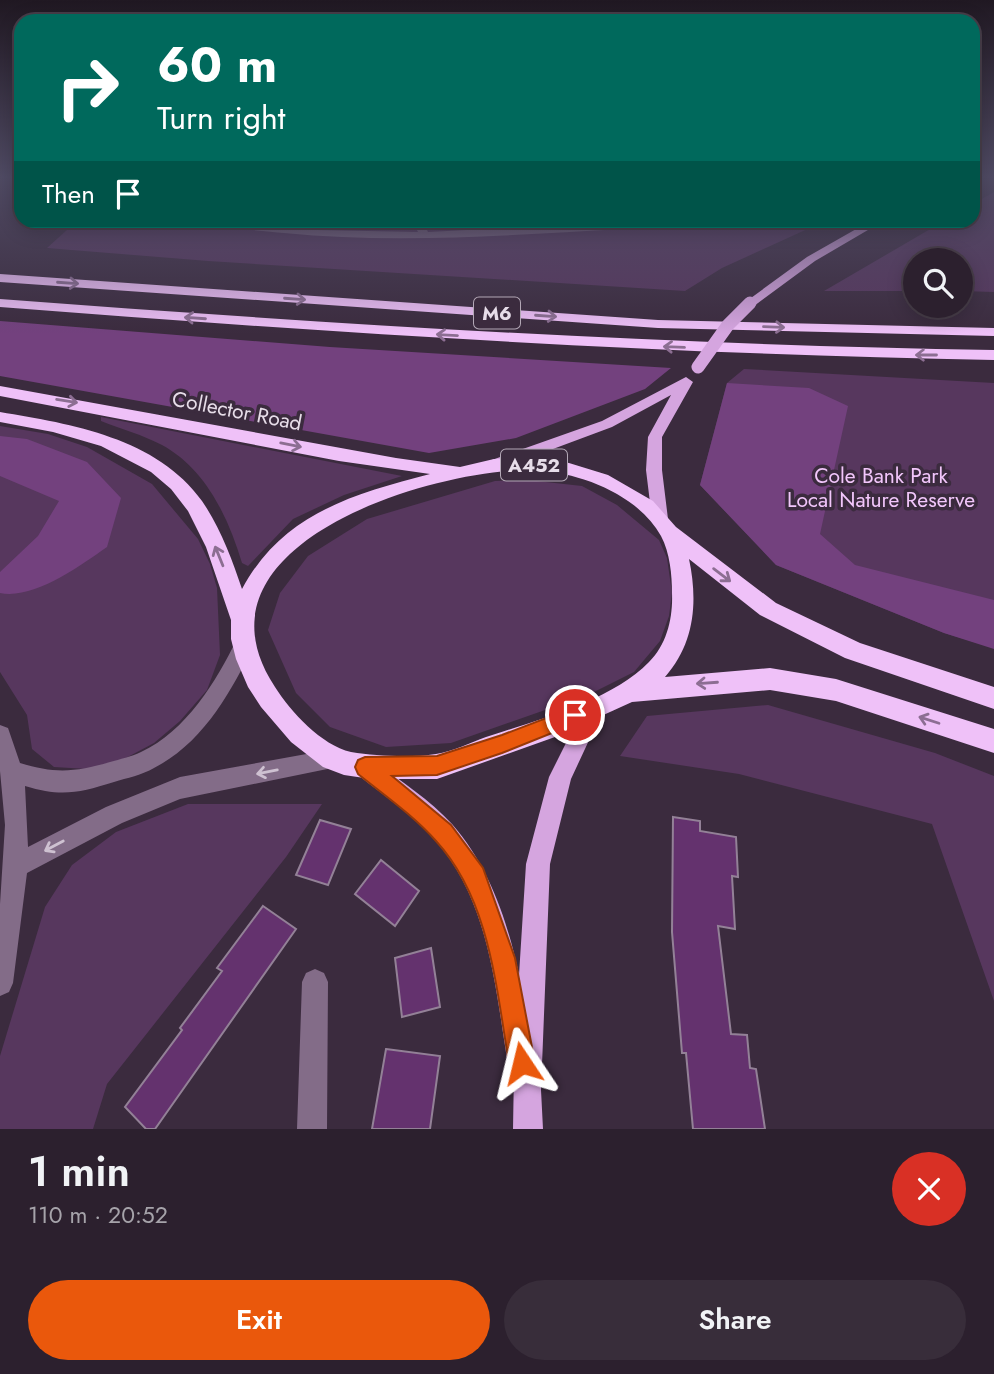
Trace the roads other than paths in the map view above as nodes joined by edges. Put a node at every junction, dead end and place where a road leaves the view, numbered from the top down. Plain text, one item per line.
1 (289, 229) edge
2 (421, 229) edge
3 (575, 229) edge
4 (865, 229) edge
5 (425, 237) junction
6 (0, 278) edge
7 (0, 303) edge
8 (994, 332) edge
9 (994, 355) edge
10 (686, 382) junction
11 (0, 391) edge
12 (0, 416) edge
13 (494, 465) junction
14 (466, 472) junction
15 (665, 526) junction
16 (243, 620) junction
17 (244, 645) junction
18 (629, 691) junction
19 (994, 698) edge
20 (594, 708) junction
21 (0, 735) edge
22 (994, 741) edge
23 (334, 759) junction
24 (365, 767) junction
25 (11, 771) junction
26 (16, 866) junction
27 (315, 982) dead end
28 (0, 983) edge
29 (527, 1090) junction
30 (312, 1129) edge
31 (528, 1129) edge

1 - 5 street
2 - 5 street
3 - 5 street
4 - 10 main road, bridge
6 -> 8 highway, M6
9 -> 7 highway, M6
10 - 13 main road
10 - 15 main road
11 -> 14 highway, Collector Road / A452
16 -> 12 highway, A452
13 - 14 highway, A452
13 - 15 highway, A452
14 - 16 highway, A452
15 - 18 highway, A452
15 -> 19 highway, A452
16 - 17 highway, A452
17 - 23 highway, A452
17 - 25 street
18 - 20 highway, A452
22 -> 18 highway, A452
20 - 24 highway, A452
20 - 29 main road
21 - 25 street
23 - 24 highway, A452
23 -> 26 street
24 - 29 main road
25 - 26 street
26 - 28 street
27 - 30 street
29 - 31 main road

